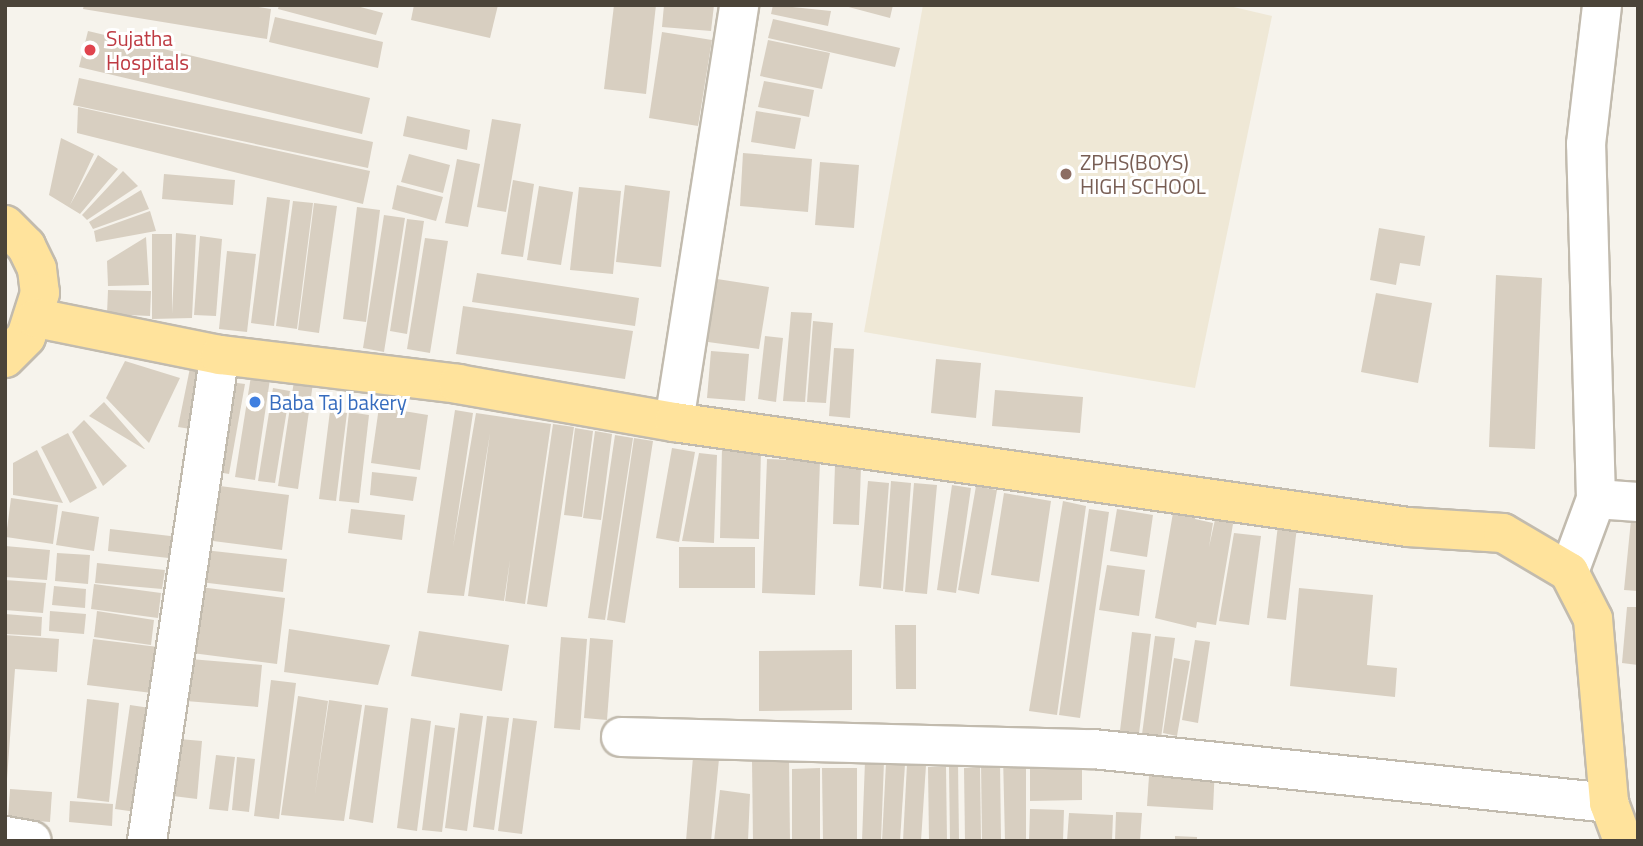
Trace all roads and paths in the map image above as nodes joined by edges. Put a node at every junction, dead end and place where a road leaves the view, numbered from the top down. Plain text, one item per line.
1 (739, 5) edge
2 (1602, 5) edge
3 (5, 225) edge
4 (36, 318) junction
5 (220, 355) junction
6 (5, 358) edge
7 (674, 422) junction
8 (1596, 499) junction
9 (1638, 502) edge
10 (1569, 572) junction
11 (621, 737) dead end
12 (1609, 803) junction
13 (5, 836) edge
14 (32, 841) edge
15 (147, 841) edge
16 (1623, 841) edge

1 - 7 street
2 - 8 street
3 - 4 main road
4 - 5 main road
4 - 6 main road
5 - 7 main road
5 - 15 street
7 - 10 main road
8 - 9 street
8 - 10 street
10 - 12 main road
11 - 12 street
12 - 16 main road
13 - 14 street

